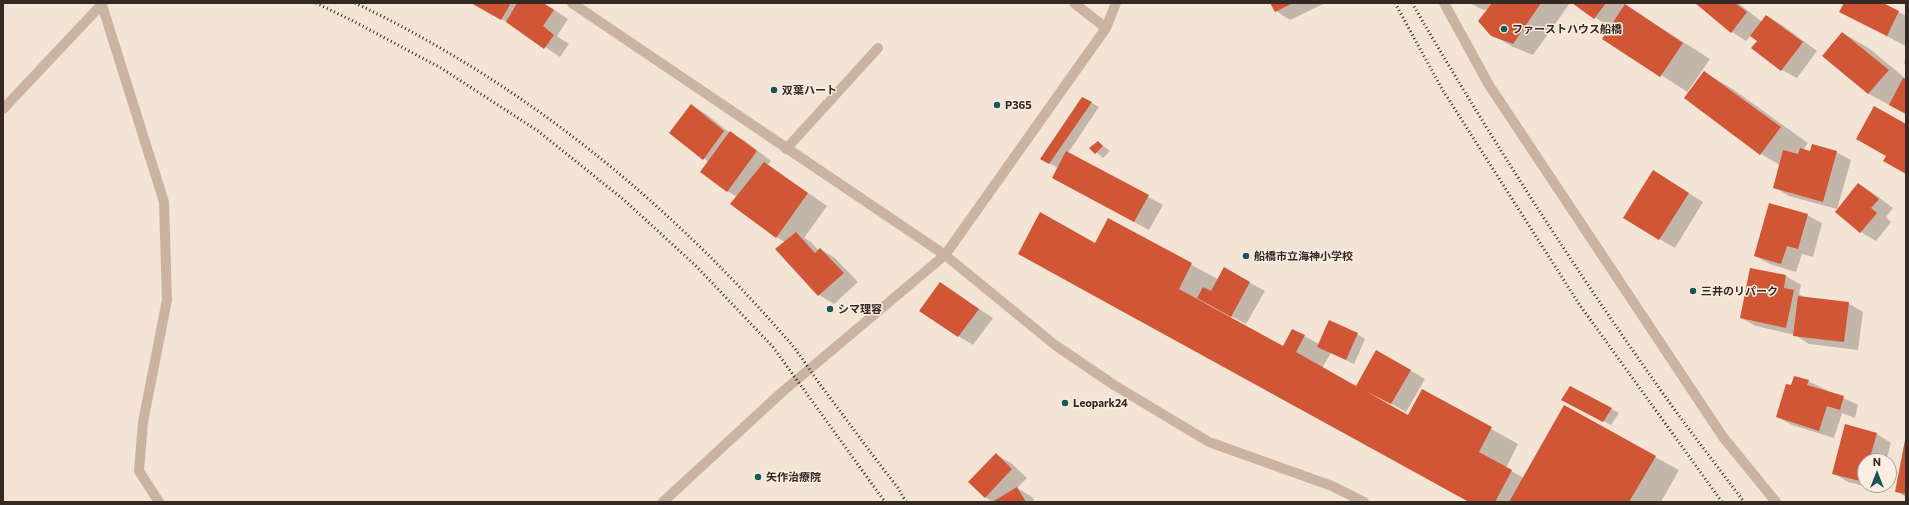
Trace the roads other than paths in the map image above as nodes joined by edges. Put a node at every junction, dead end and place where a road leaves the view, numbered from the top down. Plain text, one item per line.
1 (572, 3) edge
2 (1074, 3) edge
3 (1116, 3) edge
4 (1444, 3) edge
5 (103, 4) edge
6 (1106, 28) junction
7 (878, 48) dead end
8 (3, 109) edge
9 (786, 149) junction
10 (945, 255) junction
11 (159, 502) edge
12 (663, 502) edge
13 (1364, 502) edge
14 (1776, 502) edge

1 - 9 street
2 - 6 street
3 - 6 street
4 - 14 street
5 - 8 street
5 - 11 street
6 - 10 street
7 - 9 street
9 - 10 street
10 - 12 street
10 - 13 street

